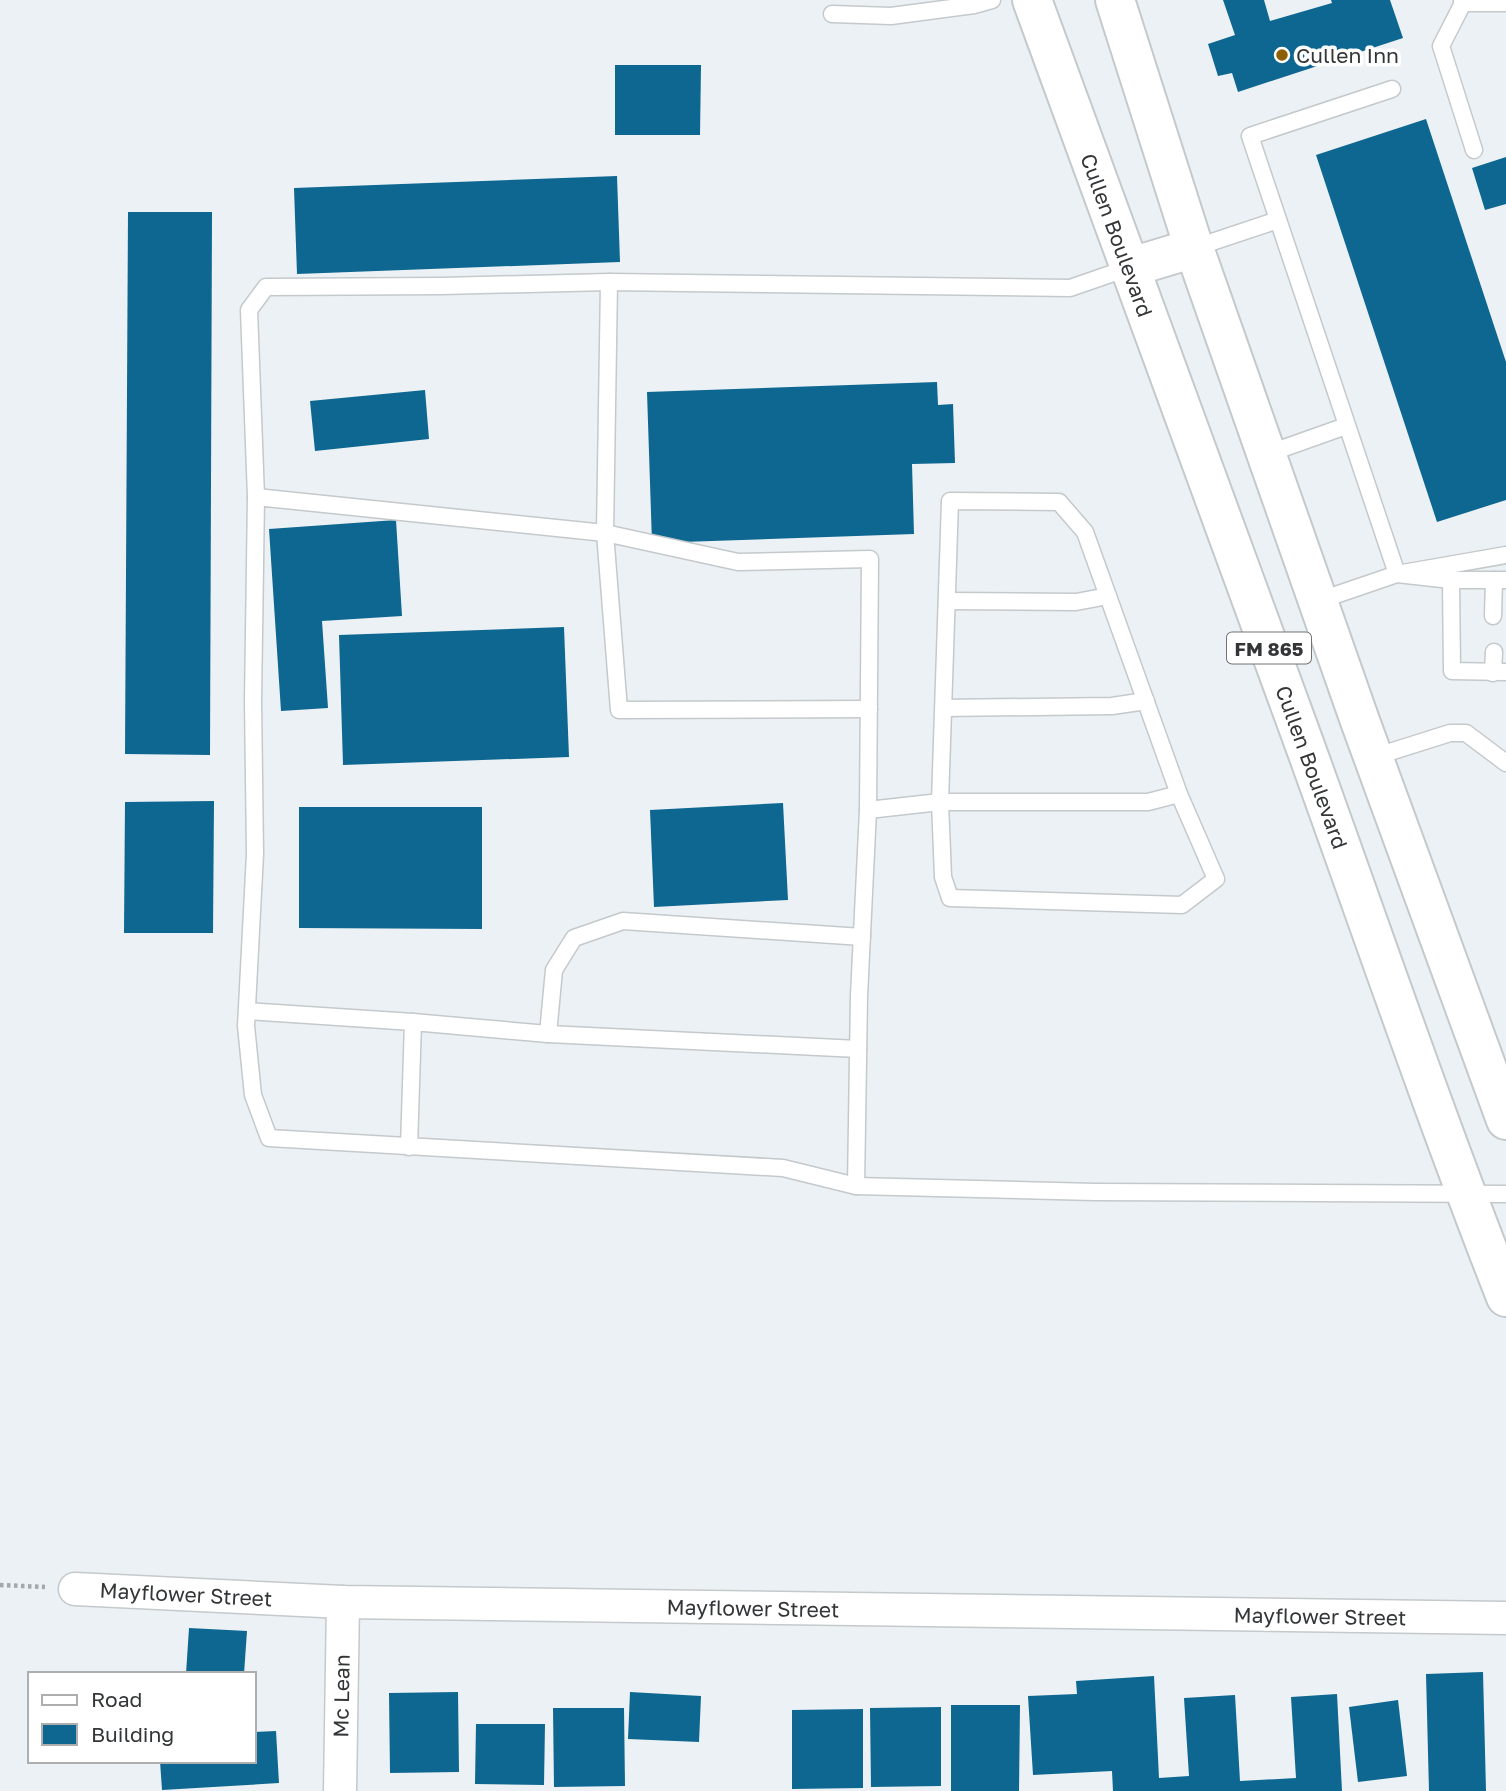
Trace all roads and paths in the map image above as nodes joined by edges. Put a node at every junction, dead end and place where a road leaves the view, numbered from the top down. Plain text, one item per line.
1 (992, 0) edge
2 (1032, 0) edge
3 (1115, 0) edge
4 (1462, 1) edge
5 (1506, 3) edge
6 (832, 14) dead end
7 (1392, 89) dead end
8 (1474, 150) dead end
9 (1278, 220) junction
10 (1195, 248) junction
11 (1128, 268) junction
12 (609, 282) junction
13 (1346, 426) junction
14 (1267, 454) junction
15 (256, 497) junction
16 (605, 533) junction
17 (1506, 555) edge
18 (1398, 574) junction
19 (1451, 580) junction
20 (1500, 580) edge
21 (1108, 596) junction
22 (948, 601) junction
23 (1318, 601) junction
24 (1493, 616) dead end
25 (1494, 652) dead end
26 (1499, 673) edge
27 (1146, 701) junction
28 (944, 708) junction
29 (869, 709) junction
30 (1360, 722) junction
31 (1303, 742) junction
32 (1374, 757) junction
33 (1506, 764) edge
34 (1179, 794) junction
35 (940, 802) junction
36 (868, 810) junction
37 (862, 937) junction
38 (247, 1011) junction
39 (414, 1022) junction
40 (548, 1034) junction
41 (858, 1049) junction
42 (1506, 1120) edge
43 (409, 1147) junction
44 (856, 1186) junction
45 (1506, 1194) edge
46 (1466, 1195) junction
47 (1506, 1297) edge
48 (0, 1585) edge
49 (75, 1589) joint
50 (343, 1602) junction
51 (1506, 1618) edge
52 (340, 1791) edge

1 - 6 lane
2 - 11 main road, Cullen Boulevard / FM 865
3 - 10 main road, FM 865
4 - 5 lane
4 - 8 lane
7 - 9 lane
9 - 10 lane
9 - 13 lane
10 - 11 main road
10 - 14 main road, FM 865
11 - 12 lane
11 - 31 main road, Cullen Boulevard / FM 865
12 - 15 lane
12 - 16 lane
13 - 14 lane
13 - 18 lane
14 - 23 main road, FM 865
15 - 16 lane
15 - 38 lane
16 - 29 lane
16 - 29 lane
17 - 18 lane
18 - 19 lane
18 - 23 lane
19 - 20 lane
19 - 26 lane
20 - 24 lane
21 - 22 lane
21 - 22 lane
21 - 27 lane
22 - 28 lane
23 - 30 main road, FM 865
25 - 26 lane
27 - 28 lane
27 - 34 lane
28 - 35 lane
29 - 36 lane
30 - 31 main road
30 - 32 main road, FM 865
31 - 46 main road, Cullen Boulevard / FM 865
32 - 33 lane
32 - 42 main road, FM 865
34 - 35 lane
34 - 35 lane
35 - 36 lane
36 - 37 lane
37 - 40 lane
37 - 41 lane
38 - 39 lane
38 - 43 lane
39 - 40 lane
39 - 43 lane
40 - 41 lane
41 - 44 lane
43 - 44 lane
44 - 46 lane
45 - 46 lane
46 - 47 main road, Cullen Boulevard / FM 865
48 - 49 path, Mayflower Street
49 - 50 street, Mayflower Street
50 - 51 street, Mayflower Street
50 - 52 street, Mc Lean

